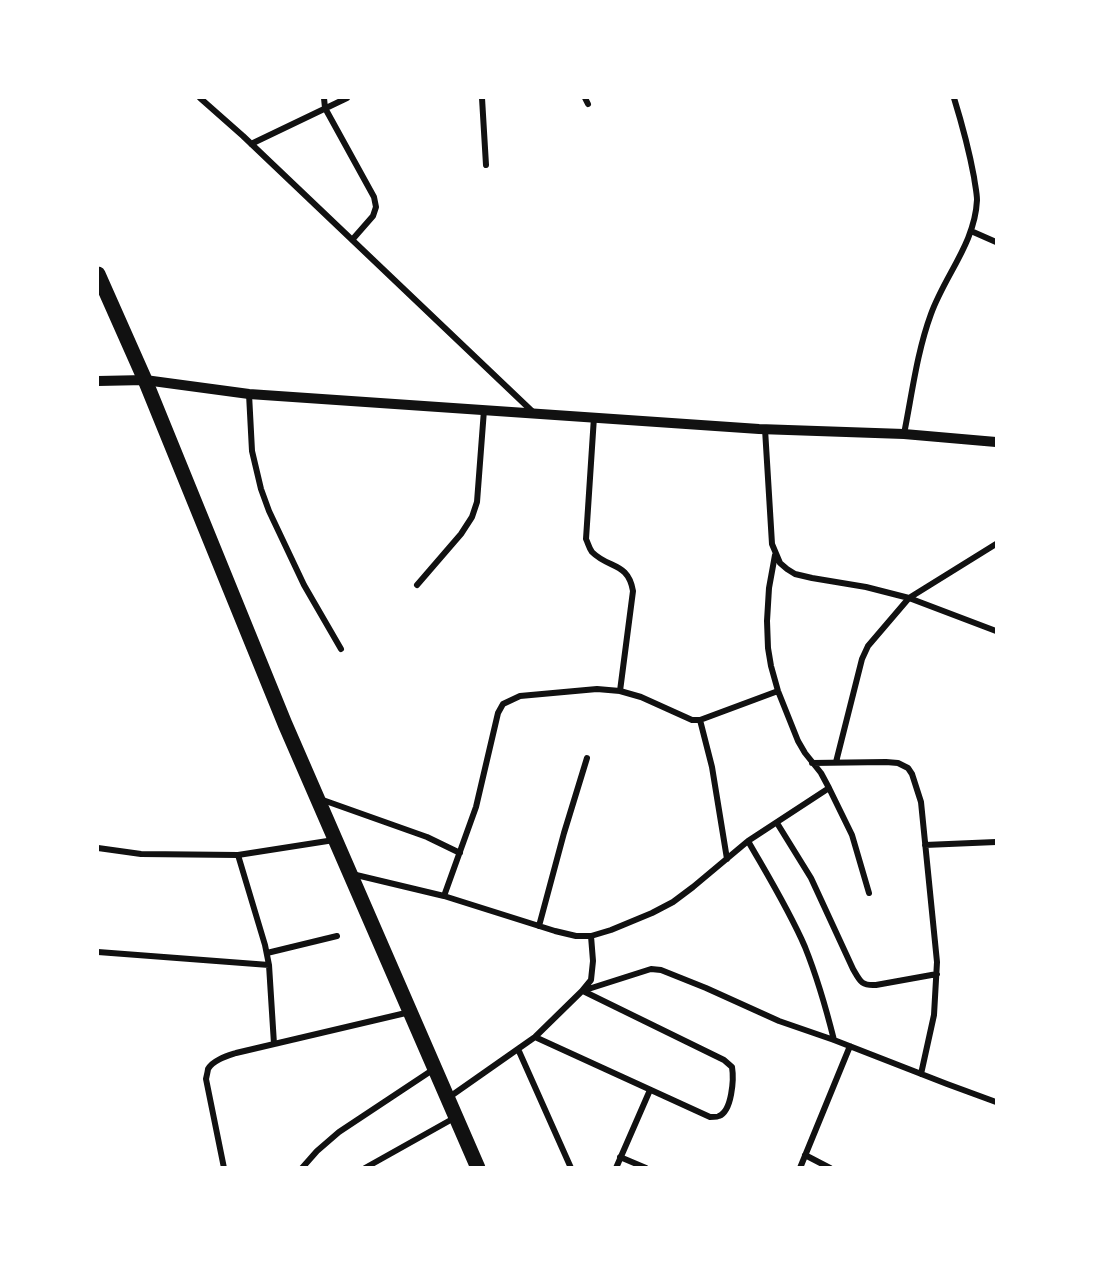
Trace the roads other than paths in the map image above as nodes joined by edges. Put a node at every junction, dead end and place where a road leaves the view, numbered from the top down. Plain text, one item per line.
1 (200, 98) edge
2 (324, 98) edge
3 (347, 98) edge
4 (482, 98) edge
5 (954, 98) edge
6 (325, 108) junction
7 (251, 144) junction
8 (486, 165) dead end
9 (971, 231) junction
10 (352, 240) junction
11 (996, 242) edge
12 (98, 274) edge
13 (145, 380) junction
14 (98, 381) edge
15 (249, 394) junction
16 (484, 410) junction
17 (534, 413) junction
18 (594, 417) junction
19 (765, 429) junction
20 (904, 434) junction
21 (996, 442) edge
22 (996, 544) edge
23 (776, 555) junction
24 (417, 585) dead end
25 (909, 598) junction
26 (996, 631) edge
27 (341, 649) dead end
28 (620, 691) junction
29 (778, 691) junction
30 (700, 720) junction
31 (587, 758) dead end
32 (836, 762) junction
33 (812, 763) junction
34 (830, 788) junction
35 (317, 798) junction
36 (777, 823) junction
37 (335, 840) junction
38 (748, 841) junction
39 (996, 842) edge
40 (925, 845) junction
41 (98, 848) edge
42 (460, 853) junction
43 (238, 855) junction
44 (727, 859) junction
45 (351, 874) junction
46 (869, 892) dead end
47 (444, 896) junction
48 (539, 926) junction
49 (337, 936) dead end
50 (591, 936) junction
51 (98, 952) edge
52 (267, 953) junction
53 (269, 965) junction
54 (937, 974) junction
55 (582, 991) junction
56 (410, 1012) junction
57 (535, 1037) junction
58 (834, 1040) junction
59 (274, 1044) junction
60 (850, 1046) junction
61 (518, 1050) junction
62 (435, 1069) junction
63 (921, 1074) junction
64 (650, 1090) junction
65 (448, 1098) junction
66 (996, 1102) edge
67 (457, 1117) junction
68 (805, 1155) junction
69 (620, 1157) junction
70 (224, 1167) edge
71 (302, 1167) edge
72 (365, 1167) edge
73 (478, 1167) edge
74 (571, 1167) edge
75 (616, 1167) edge
76 (646, 1167) edge
77 (800, 1167) edge
78 (830, 1167) edge

1 - 7 street
2 - 6 street
3 - 6 street
4 - 8 street
5 - 9 street
6 - 7 street
6 - 10 street
7 - 10 street
9 - 11 street
9 - 20 street
10 - 17 street
12 - 13 main road
13 - 14 street
13 - 15 street
13 - 35 main road
15 - 16 street
15 - 27 street
16 - 17 street
16 - 24 street
17 - 18 street
18 - 19 street
18 - 28 street
19 - 20 street
19 - 23 street
20 - 21 street
22 - 25 street
23 - 25 street
23 - 29 street
25 - 26 street
25 - 32 street
28 - 30 street
28 - 42 street
29 - 30 street
29 - 33 street
30 - 44 street
31 - 48 street
32 - 33 street
32 - 40 street
33 - 34 street
34 - 36 street
34 - 46 street
35 - 37 main road
35 - 42 street
36 - 38 street
36 - 54 street
37 - 43 street
37 - 45 main road
38 - 44 street
38 - 58 street
39 - 40 street
40 - 54 street
41 - 43 street
42 - 47 street
43 - 52 street
44 - 50 street
45 - 47 street
45 - 56 main road
47 - 48 street
48 - 50 street
49 - 52 street
50 - 55 street
51 - 53 street
52 - 53 street
53 - 59 street
54 - 63 street
55 - 57 street
55 - 58 street
55 - 64 street
56 - 59 street
56 - 62 main road
57 - 61 street
57 - 64 street
58 - 60 street
59 - 70 street
60 - 63 street
60 - 68 street
61 - 65 street
61 - 74 street
62 - 65 main road
62 - 71 street
63 - 66 street
64 - 69 street
65 - 67 main road
67 - 72 street
67 - 73 main road
68 - 77 street
68 - 78 street
69 - 75 street
69 - 76 street

